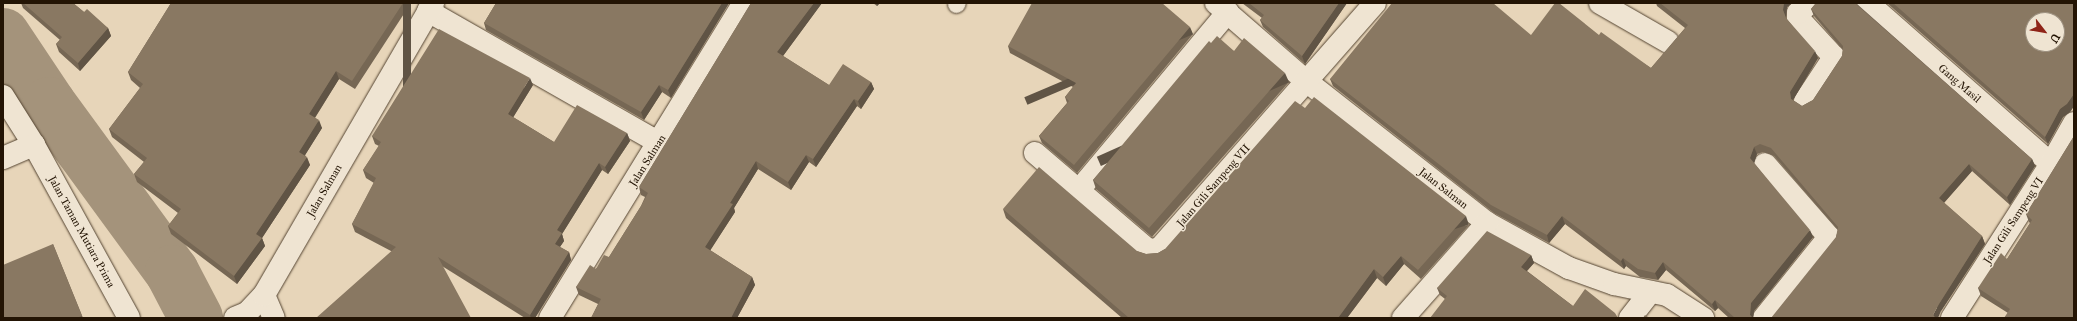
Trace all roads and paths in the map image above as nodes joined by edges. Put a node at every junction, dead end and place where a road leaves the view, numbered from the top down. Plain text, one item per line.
1 (744, 3) edge
2 (1375, 3) edge
3 (1600, 3) edge
4 (1810, 3) edge
5 (1868, 3) edge
6 (430, 7) edge
7 (1222, 7) edge
8 (1668, 42) dead end
9 (1306, 81) junction
10 (3, 96) edge
11 (1804, 101) dead end
12 (2074, 123) edge
13 (659, 142) junction
14 (34, 145) junction
15 (1036, 153) dead end
16 (3, 158) edge
17 (1765, 164) dead end
18 (2051, 164) junction
19 (1079, 190) junction
20 (1487, 223) junction
21 (1650, 292) junction
22 (264, 295) junction
23 (241, 315) edge
24 (129, 318) edge
25 (274, 318) edge
26 (550, 318) edge
27 (1403, 318) edge
28 (1630, 318) edge
29 (1703, 318) edge
30 (1764, 318) edge
31 (1952, 318) edge

1 - 13 street, Jalan Salman
2 - 9 street, Jalan Gili Sampeng VII
3 - 8 street
4 - 11 street
5 - 18 street, Gang Masil
6 - 13 street
6 - 22 street, Jalan Salman
7 - 9 street, Jalan Salman
7 - 19 street
9 - 19 street, Jalan Gili Sampeng VII
9 - 20 street, Jalan Salman
10 - 14 street, Jalan Taman Mutiara Prima
12 - 18 street, Jalan Gili Sampeng VI
13 - 26 street, Jalan Salman
14 - 16 street
14 - 24 street, Jalan Taman Mutiara Prima
15 - 19 street, Jalan Gili Sampeng VII
17 - 30 street
18 - 31 street, Jalan Gili Sampeng VI
20 - 21 street, Jalan Salman
20 - 27 street
21 - 28 street
21 - 29 street, Jalan Salman
22 - 23 street
22 - 25 street

